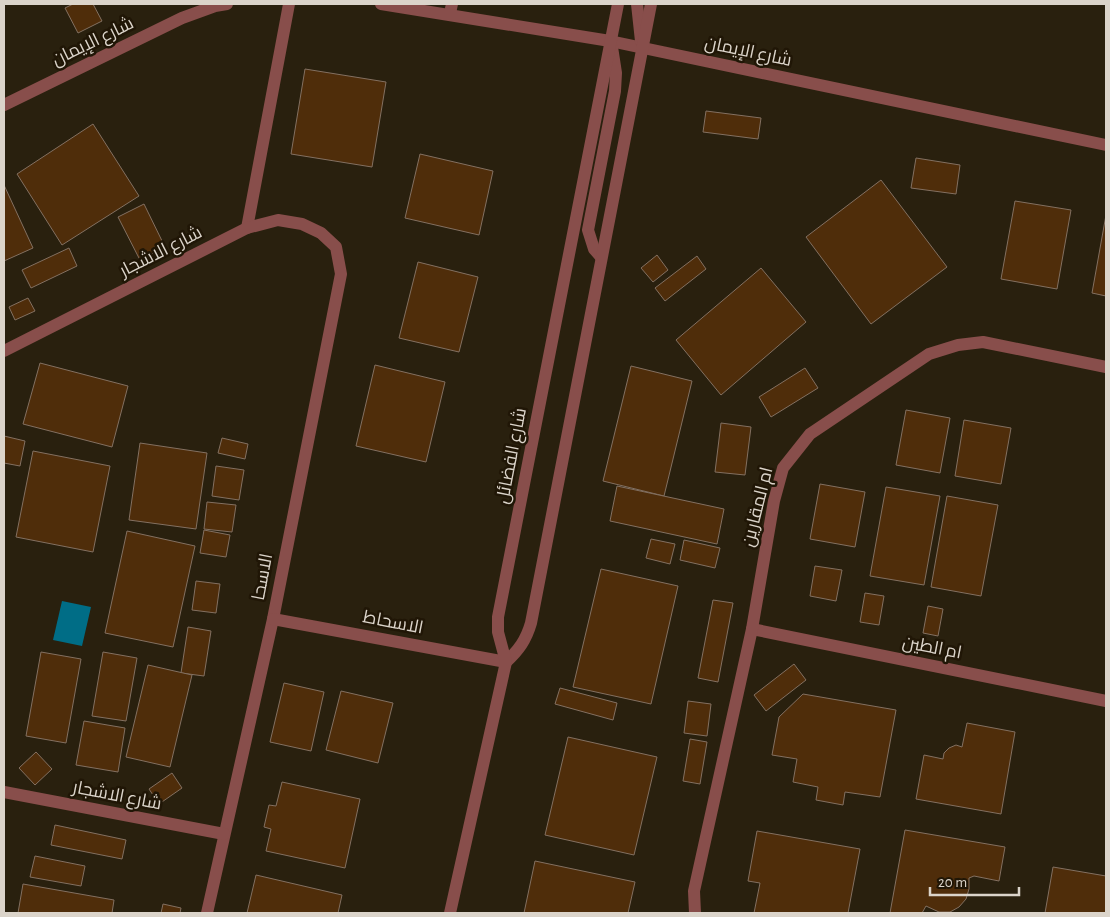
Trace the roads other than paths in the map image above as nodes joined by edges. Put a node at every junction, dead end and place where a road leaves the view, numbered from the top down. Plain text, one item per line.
1 (227, 4) edge
2 (289, 4) edge
3 (380, 4) edge
4 (618, 4) edge
5 (637, 4) edge
6 (651, 4) edge
7 (451, 9) edge
8 (610, 41) junction
9 (642, 48) junction
10 (4, 105) edge
11 (1105, 140) edge
12 (248, 228) junction
13 (336, 247) joint
14 (601, 257) junction
15 (4, 350) edge
16 (1106, 367) edge
17 (273, 618) junction
18 (752, 629) junction
19 (506, 662) junction
20 (1106, 701) edge
21 (4, 792) edge
22 (224, 834) junction
23 (207, 913) edge
24 (450, 913) edge
25 (695, 913) edge

1 - 10 street, شارع الإيمان
2 - 12 street
3 - 7 street, شارع الإيمان
4 - 8 street, شارع الفضائل
5 - 9 street
6 - 9 street
7 - 8 street, شارع الإيمان
8 - 9 street, شارع الإيمان
8 - 14 street
8 - 19 street, شارع الفضائل
9 - 11 street, شارع الإيمان
9 - 14 street
12 - 13 street, شارع الاشجار
12 - 15 street, شارع الاشجار
13 - 17 street, الاسحا
14 - 19 street
16 - 18 street, ام المقارين
17 - 19 street, الاسحاط
17 - 22 street, الاسحا
18 - 20 street, ام الطين
18 - 25 street, ام المقارين
19 - 24 street, شارع الفضائل
21 - 22 street, شارع الاشجار
22 - 23 street, الاسحا

